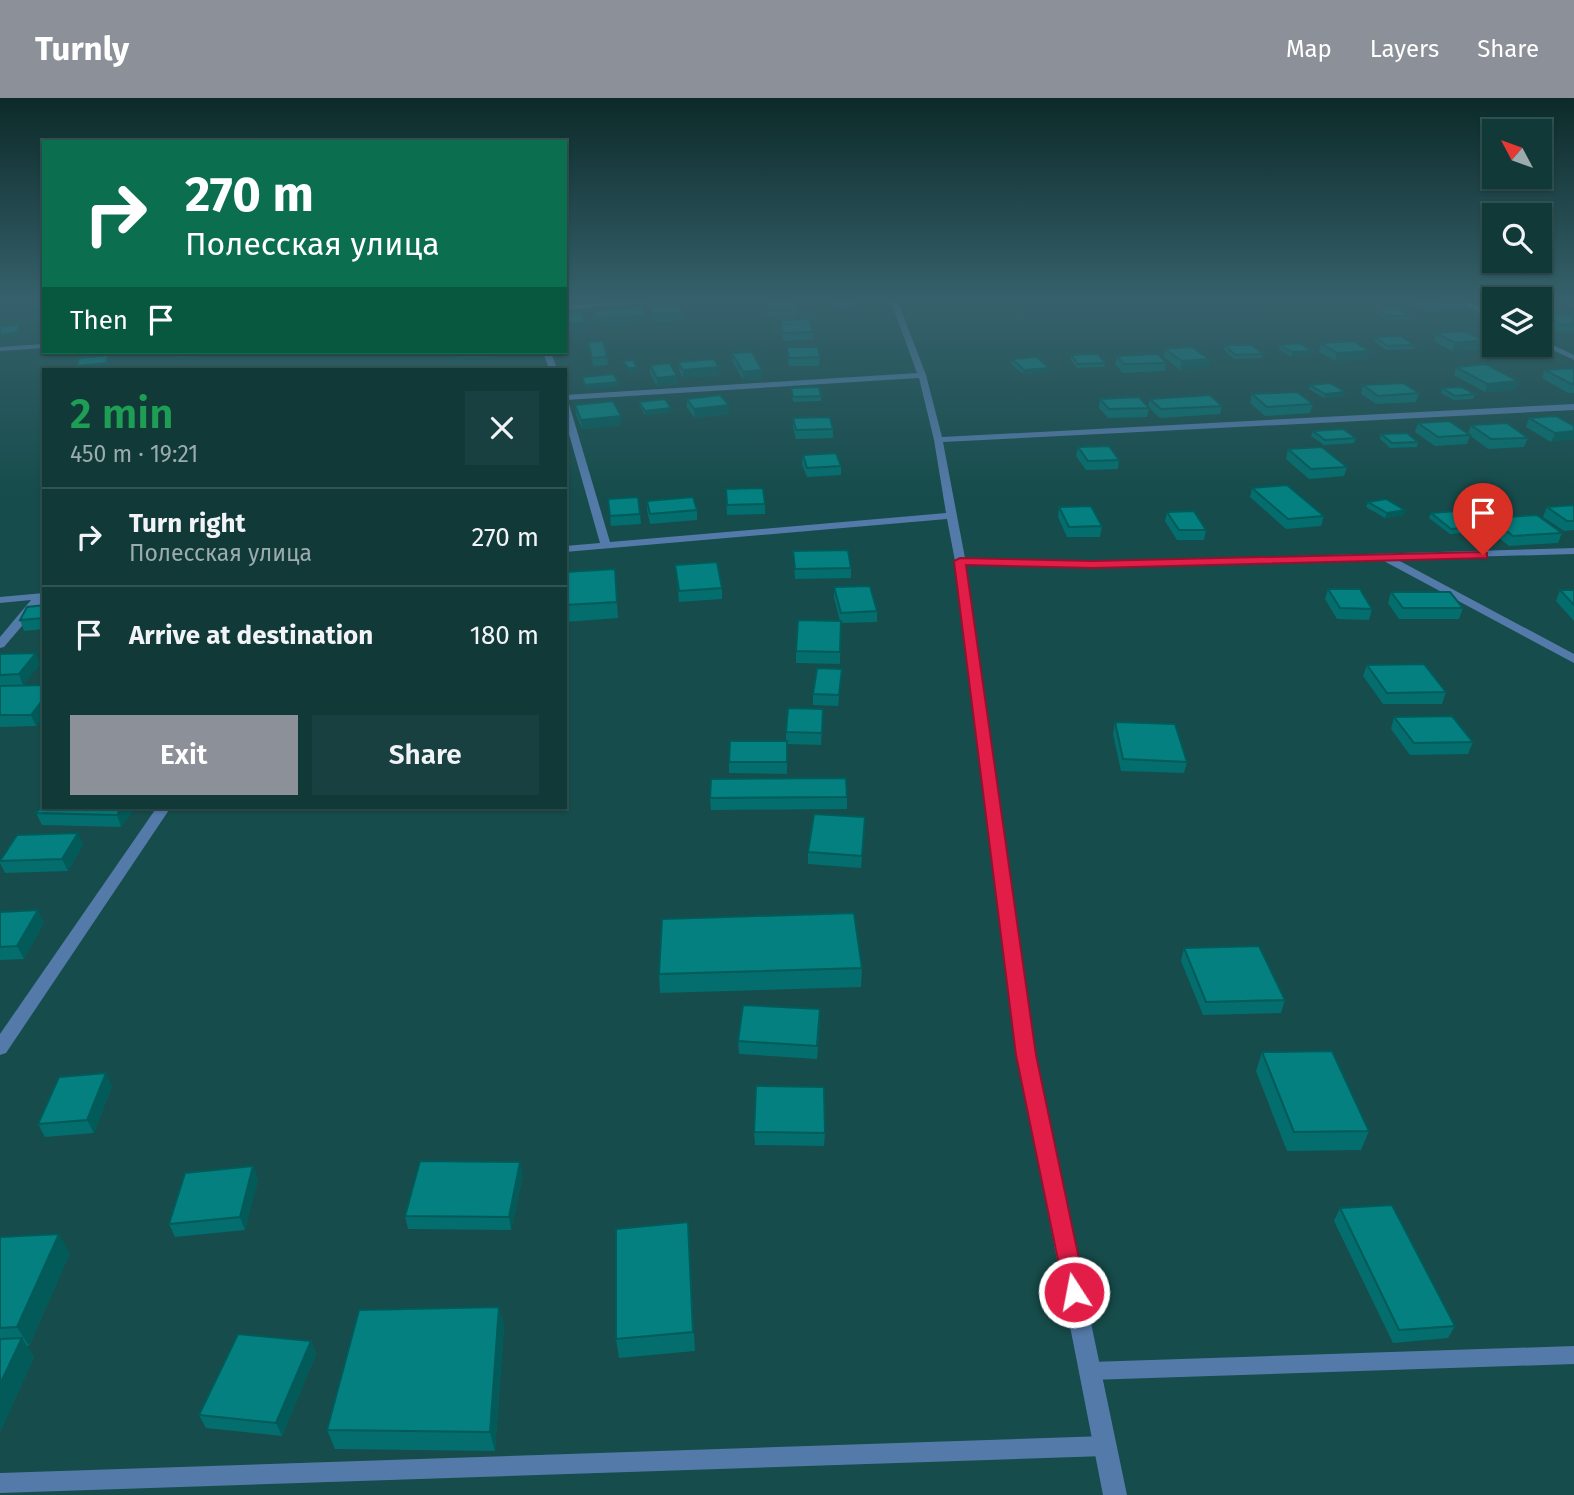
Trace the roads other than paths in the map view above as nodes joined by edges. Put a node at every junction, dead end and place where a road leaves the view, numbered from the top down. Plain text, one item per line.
1 (918, 364) edge
2 (922, 374) junction
3 (567, 398) edge
4 (1574, 407) edge
5 (567, 411) edge
6 (938, 440) junction
7 (951, 516) junction
8 (606, 545) junction
9 (567, 549) edge
10 (1574, 551) edge
11 (1386, 558) junction
12 (960, 561) junction
13 (42, 596) edge
14 (0, 600) edge
15 (0, 644) edge
16 (1574, 659) edge
17 (163, 809) edge
18 (0, 1048) edge
19 (1574, 1355) edge
20 (1090, 1371) junction
21 (1105, 1446) junction
22 (0, 1483) edge
23 (1115, 1495) edge

1 - 2 street
2 - 3 street
2 - 6 street
4 - 6 street
5 - 8 street
6 - 7 street
7 - 8 street
7 - 12 street
8 - 9 street
10 - 11 street
11 - 12 street
11 - 16 street
12 - 20 street
13 - 14 street
13 - 15 street
17 - 18 street
19 - 20 lane
20 - 21 street
21 - 22 lane
21 - 23 street

